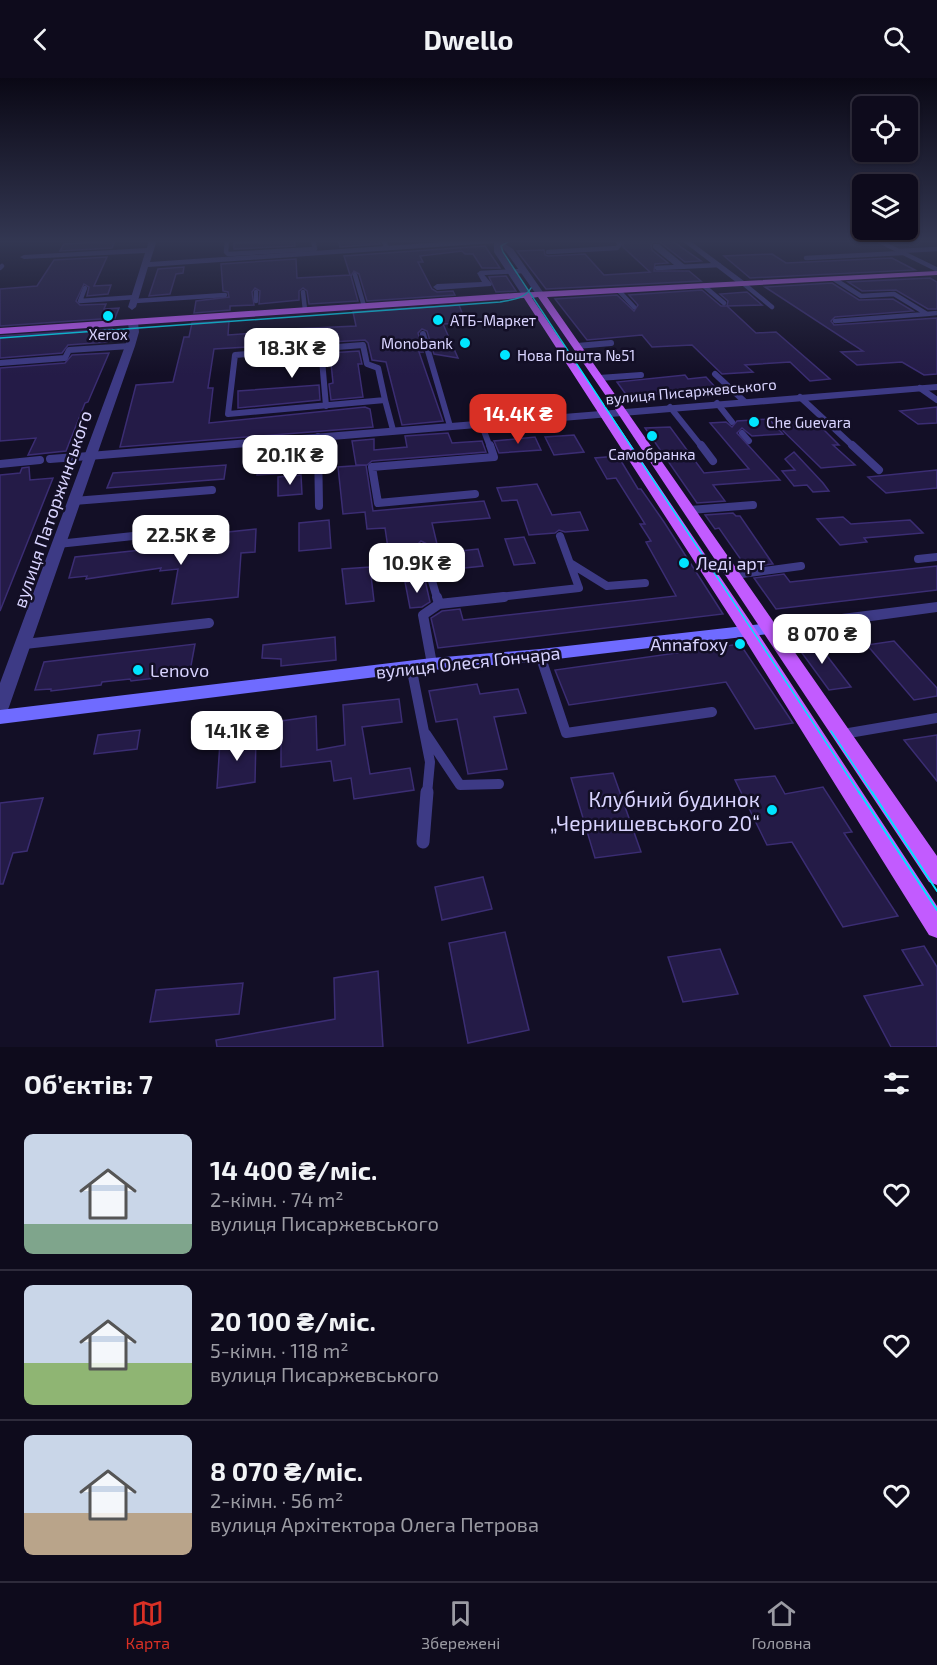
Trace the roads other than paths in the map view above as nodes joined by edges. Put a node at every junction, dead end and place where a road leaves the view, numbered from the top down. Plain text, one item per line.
1 (139, 285) edge
2 (358, 285) edge
3 (467, 285) edge
4 (525, 285) edge
5 (530, 285) edge
6 (720, 285) edge
7 (745, 285) edge
8 (844, 285) edge
9 (704, 286) junction
10 (437, 287) dead end
11 (85, 288) dead end
12 (307, 291) dead end
13 (619, 291) junction
14 (256, 292) dead end
15 (225, 295) dead end
16 (534, 295) junction
17 (724, 303) dead end
18 (256, 306) junction
19 (364, 306) junction
20 (634, 307) dead end
21 (772, 307) dead end
22 (133, 308) junction
23 (309, 308) junction
24 (937, 313) edge
25 (927, 314) junction
26 (835, 321) dead end
27 (0, 332) edge
28 (423, 334) dead end
29 (611, 343) dead end
30 (130, 346) junction
31 (577, 346) junction
32 (321, 348) junction
33 (0, 363) edge
34 (715, 374) dead end
35 (641, 375) dead end
36 (599, 378) junction
37 (937, 387) edge
38 (920, 388) junction
39 (800, 397) junction
40 (385, 400) junction
41 (937, 400) edge
42 (744, 401) junction
43 (717, 403) junction
44 (326, 405) junction
45 (670, 407) junction
46 (623, 412) junction
47 (604, 413) junction
48 (732, 422) dead end
49 (481, 423) junction
50 (450, 426) junction
51 (393, 430) junction
52 (742, 433) dead end
53 (318, 436) junction
54 (749, 441) dead end
55 (89, 456) junction
56 (50, 459) dead end
57 (40, 460) dead end
58 (713, 461) dead end
59 (0, 464) edge
60 (879, 470) dead end
61 (212, 489) dead end
62 (475, 494) dead end
63 (74, 501) junction
64 (753, 505) dead end
65 (319, 506) dead end
66 (690, 510) junction
67 (199, 529) dead end
68 (560, 536) dead end
69 (58, 544) junction
70 (422, 548) dead end
71 (937, 557) edge
72 (918, 559) dead end
73 (570, 563) junction
74 (801, 566) dead end
75 (735, 575) junction
76 (645, 583) dead end
77 (439, 604) junction
78 (937, 607) edge
79 (209, 622) dead end
80 (770, 629) junction
81 (748, 632) junction
82 (25, 644) junction
83 (540, 655) junction
84 (432, 664) junction
85 (411, 666) junction
86 (0, 707) edge
87 (712, 712) dead end
88 (0, 717) edge
89 (937, 718) edge
90 (424, 731) junction
91 (841, 735) junction
92 (499, 784) dead end
93 (423, 842) dead end
94 (937, 875) edge
95 (937, 927) edge

1 - 22 street, вулиця Паторжинського
2 - 19 lane
3 - 10 street
4 - 16 street
5 - 16 street
6 - 9 main road
7 - 21 lane
8 - 25 lane
9 - 13 main road
9 - 17 lane
11 - 22 lane
12 - 23 lane
13 - 16 main road
13 - 20 lane
14 - 18 lane
15 - 22 lane
16 - 19 main road
16 - 31 main road
16 - 47 main road
18 - 22 main road
18 - 23 main road
19 - 23 main road
22 - 27 main road
22 - 30 street, вулиця Паторжинського
24 - 25 lane
25 - 26 lane
28 - 50 lane
29 - 31 lane
30 - 33 lane
30 - 55 street, вулиця Паторжинського
31 - 36 main road
32 - 40 lane
32 - 44 lane
32 - 44 lane
34 - 42 lane
35 - 36 lane
36 - 46 main road
37 - 38 street, вулиця Писаржевського
38 - 39 street, вулиця Писаржевського
38 - 41 lane
39 - 42 street, вулиця Писаржевського
39 - 60 lane
40 - 44 lane
40 - 51 lane
42 - 43 street, вулиця Писаржевського
43 - 45 street, вулиця Писаржевського
43 - 48 lane
45 - 46 street, вулиця Писаржевського
45 - 58 lane
46 - 47 street, вулиця Писаржевського
46 - 66 main road
47 - 49 street, вулиця Писаржевського
47 - 81 main road
49 - 50 street, вулиця Писаржевського
49 - 62 lane
50 - 51 street, вулиця Писаржевського
51 - 53 street, вулиця Писаржевського
52 - 54 lane
53 - 55 street, вулиця Писаржевського
53 - 65 lane
55 - 56 lane
55 - 63 street, вулиця Паторжинського
57 - 59 lane
61 - 63 lane
63 - 69 street, вулиця Паторжинського
64 - 66 lane
66 - 75 main road
67 - 69 lane
68 - 73 lane
69 - 82 street, вулиця Паторжинського
70 - 77 lane
71 - 72 lane
73 - 76 lane
73 - 77 lane
74 - 75 lane
75 - 80 main road
77 - 84 lane
78 - 80 street, вулиця Олеся Гончара
79 - 82 lane
80 - 81 main road, вулиця Олеся Гончара
80 - 91 main road
81 - 83 main road, вулиця Олеся Гончара
81 - 95 main road
82 - 86 street, вулиця Паторжинського
83 - 84 main road, вулиця Олеся Гончара
83 - 87 lane
84 - 85 main road, вулиця Олеся Гончара
85 - 88 main road, вулиця Олеся Гончара
85 - 90 lane
89 - 91 lane
90 - 92 lane
90 - 93 lane
91 - 94 main road

